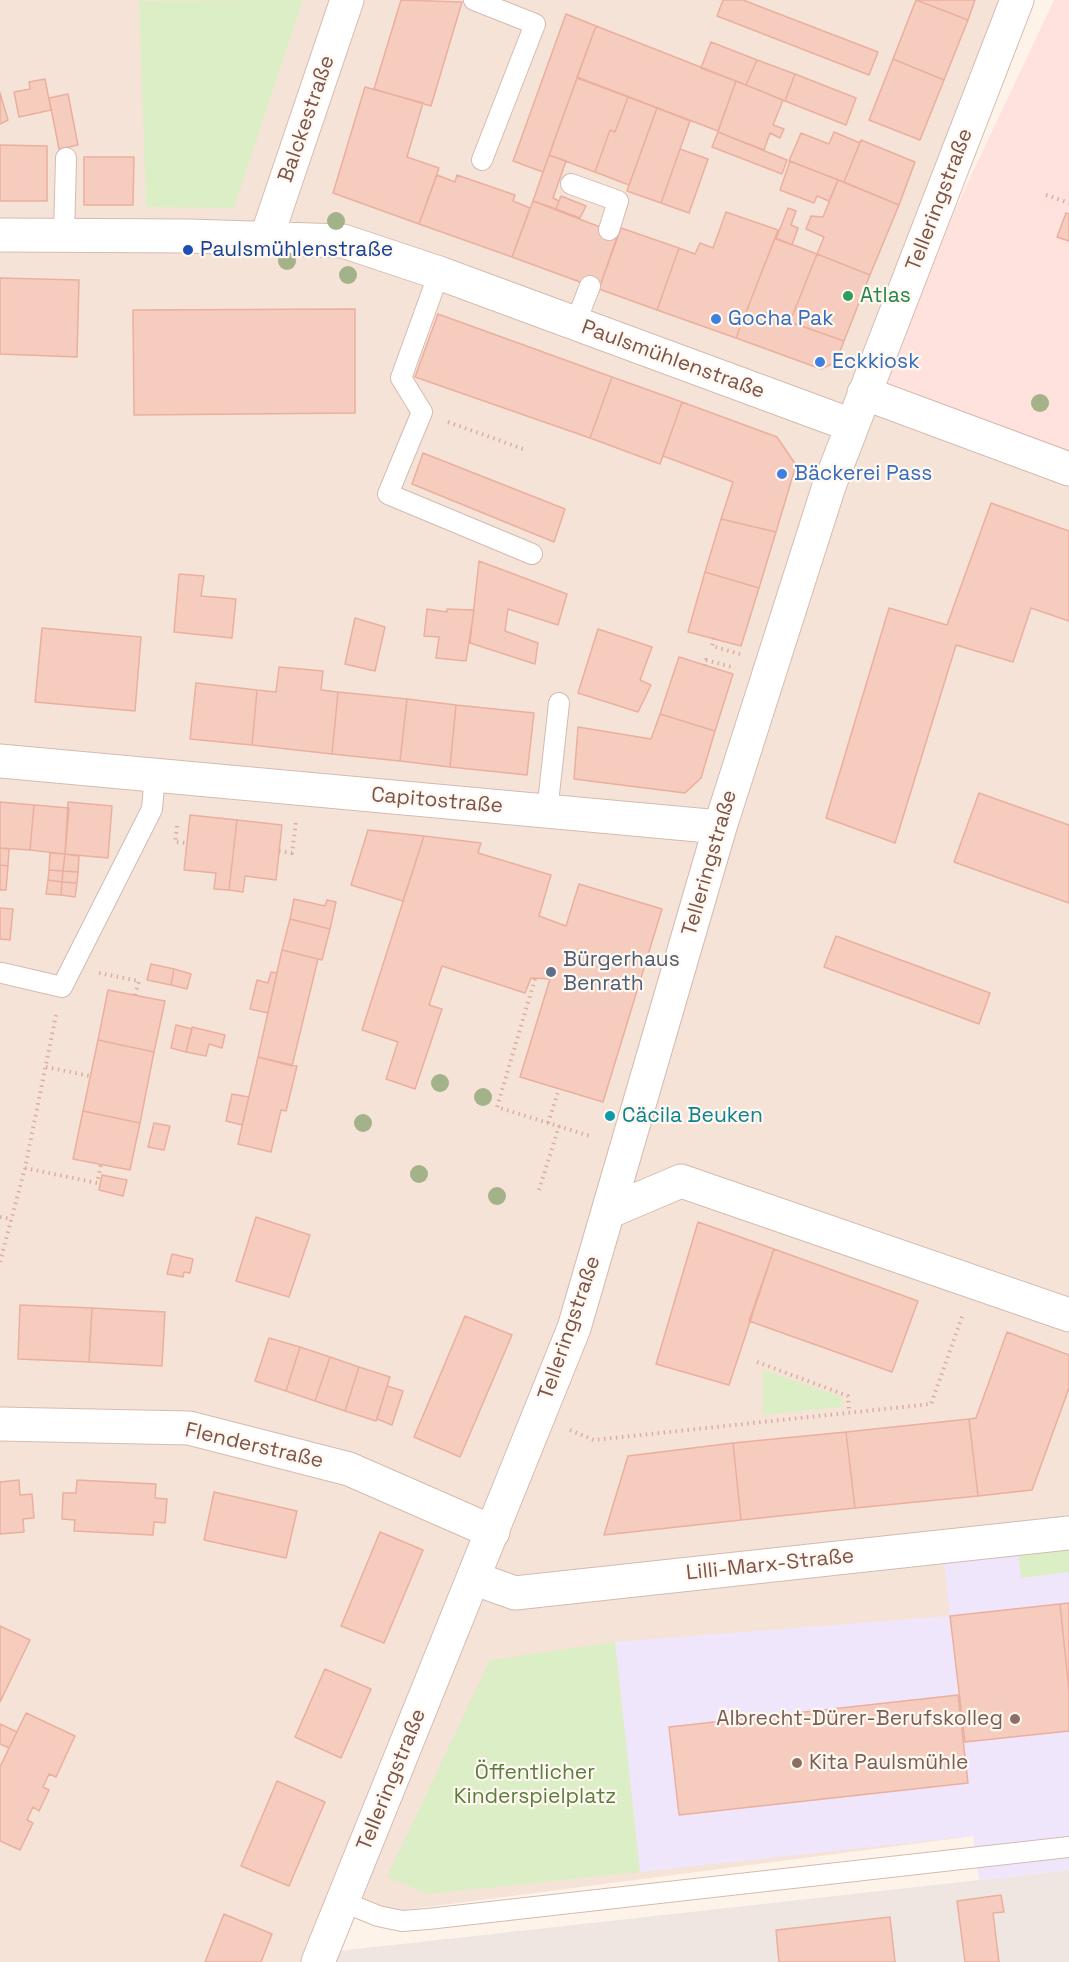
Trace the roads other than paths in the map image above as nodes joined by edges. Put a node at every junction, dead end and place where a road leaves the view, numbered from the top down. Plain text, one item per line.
1 (347, 0) edge
2 (474, 0) edge
3 (1017, 0) edge
4 (66, 158) dead end
5 (482, 160) dead end
6 (571, 184) dead end
7 (609, 230) dead end
8 (0, 235) edge
9 (64, 235) junction
10 (266, 239) junction
11 (439, 273) junction
12 (590, 286) dead end
13 (575, 324) junction
14 (864, 393) junction
15 (851, 425) junction
16 (1069, 469) edge
17 (532, 554) dead end
18 (559, 703) dead end
19 (0, 761) edge
20 (155, 774) junction
21 (548, 812) junction
22 (720, 827) junction
23 (2, 972) dead end
24 (609, 1212) junction
25 (1069, 1315) edge
26 (0, 1424) edge
27 (493, 1532) junction
28 (1069, 1533) edge
29 (473, 1578) junction
30 (1069, 1847) edge
31 (344, 1902) junction
32 (318, 1962) edge

1 - 10 street, Balckestraße
2 - 5 lane
3 - 14 street, Telleringstraße
4 - 9 lane
6 - 7 lane
8 - 9 street, Paulsmühlenstraße
9 - 10 street, Paulsmühlenstraße
10 - 11 street, Paulsmühlenstraße
11 - 13 street, Paulsmühlenstraße
11 - 17 lane
12 - 13 lane
13 - 15 street, Paulsmühlenstraße
14 - 15 street, Telleringstraße
14 - 16 street
15 - 22 street, Telleringstraße
18 - 21 lane
19 - 20 street, Capitostraße
20 - 21 street, Capitostraße
20 - 23 lane
21 - 22 street, Capitostraße
22 - 24 street, Telleringstraße
24 - 25 street
24 - 27 street, Telleringstraße
26 - 27 street, Flenderstraße
27 - 29 street, Telleringstraße
28 - 29 street, Lilli-Marx-Straße
29 - 31 street, Telleringstraße
30 - 31 lane
31 - 32 street, Telleringstraße

